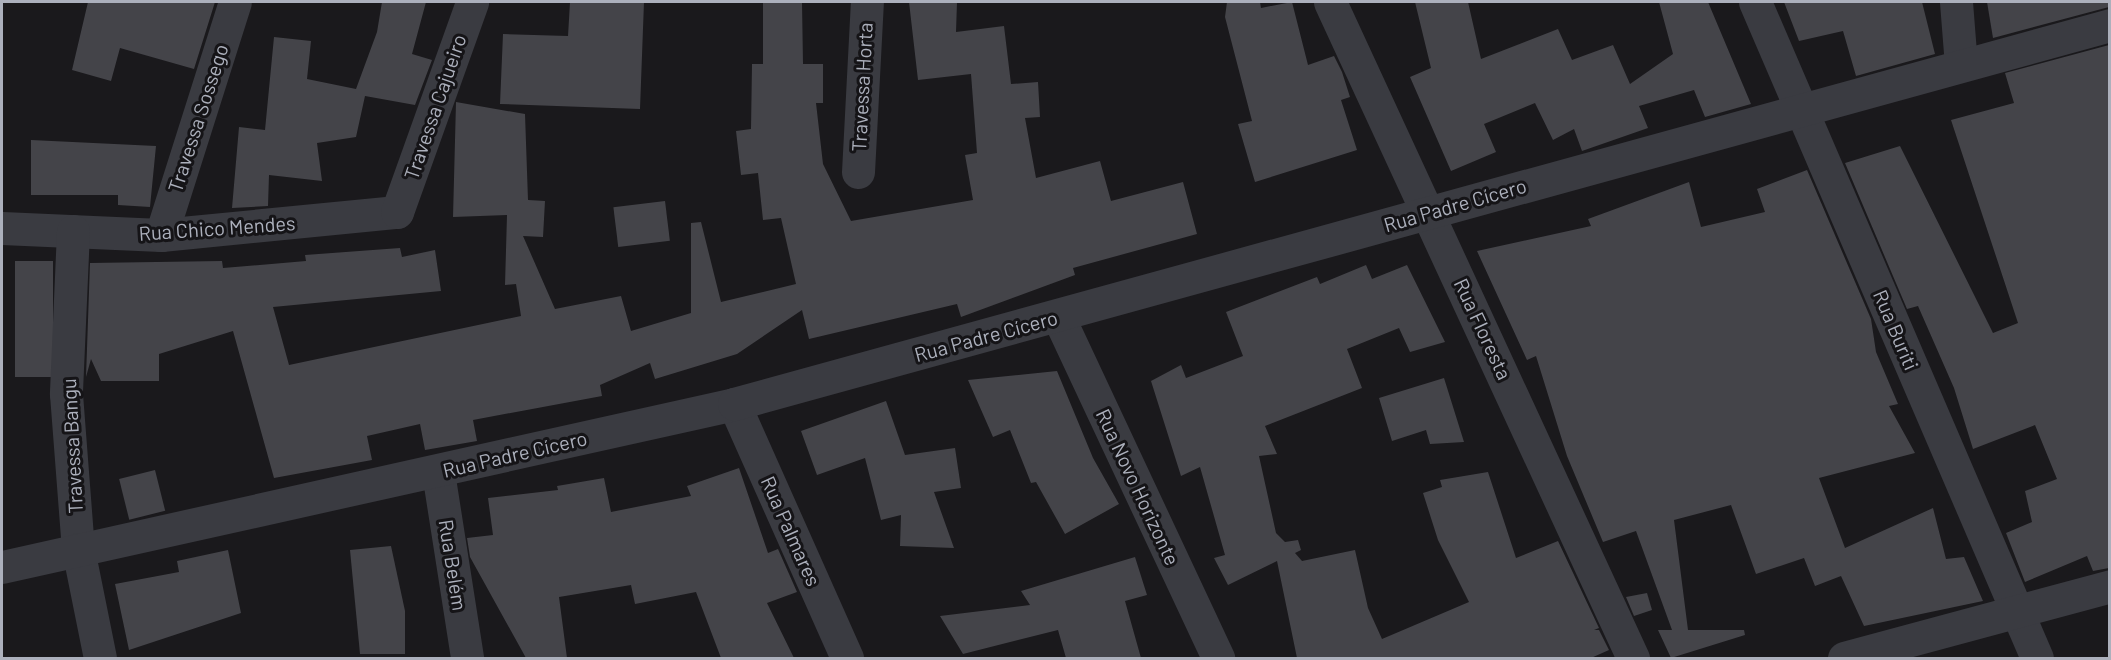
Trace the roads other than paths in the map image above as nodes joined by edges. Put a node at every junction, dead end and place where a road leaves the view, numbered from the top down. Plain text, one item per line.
1 (235, 2) edge
2 (472, 2) edge
3 (867, 2) edge
4 (1330, 2) edge
5 (1755, 2) edge
6 (1956, 2) edge
7 (2109, 25) edge
8 (1961, 65) junction
9 (1800, 106) junction
10 (858, 172) dead end
11 (397, 212) joint
12 (1428, 213) junction
13 (2, 228) edge
14 (73, 231) junction
15 (161, 235) junction
16 (1058, 316) junction
17 (734, 404) junction
18 (438, 472) junction
19 (78, 549) junction
20 (2, 567) edge
21 (2109, 586) edge
22 (2018, 613) junction
23 (100, 658) edge
24 (467, 658) edge
25 (847, 658) edge
26 (1218, 658) edge
27 (1633, 658) edge
28 (1845, 658) edge
29 (2037, 658) edge

1 - 15 street, Travessa Sossego
2 - 11 street, Travessa Cajueiro
3 - 10 street, Travessa Horta
4 - 12 street, Rua Floresta
5 - 9 street, Rua Buriti
6 - 8 street
7 - 8 street, Rua Padre Cícero
8 - 9 street, Rua Padre Cícero
9 - 12 street, Rua Padre Cícero
9 - 22 street, Rua Buriti
11 - 15 street, Rua Chico Mendes
12 - 16 street, Rua Padre Cícero
12 - 27 street, Rua Floresta
13 - 14 street, Rua Chico Mendes
14 - 15 street, Rua Chico Mendes
14 - 19 street, Travessa Bangu
16 - 17 street, Rua Padre Cícero
16 - 26 street, Rua Novo Horizonte
17 - 18 street, Rua Padre Cícero
17 - 25 street, Rua Palmares
18 - 19 street, Rua Padre Cícero
18 - 24 street, Rua Belém
19 - 20 street, Rua Padre Cícero
19 - 23 street, Travessa Bangu
21 - 22 street
22 - 28 street
22 - 29 street, Rua Buriti

